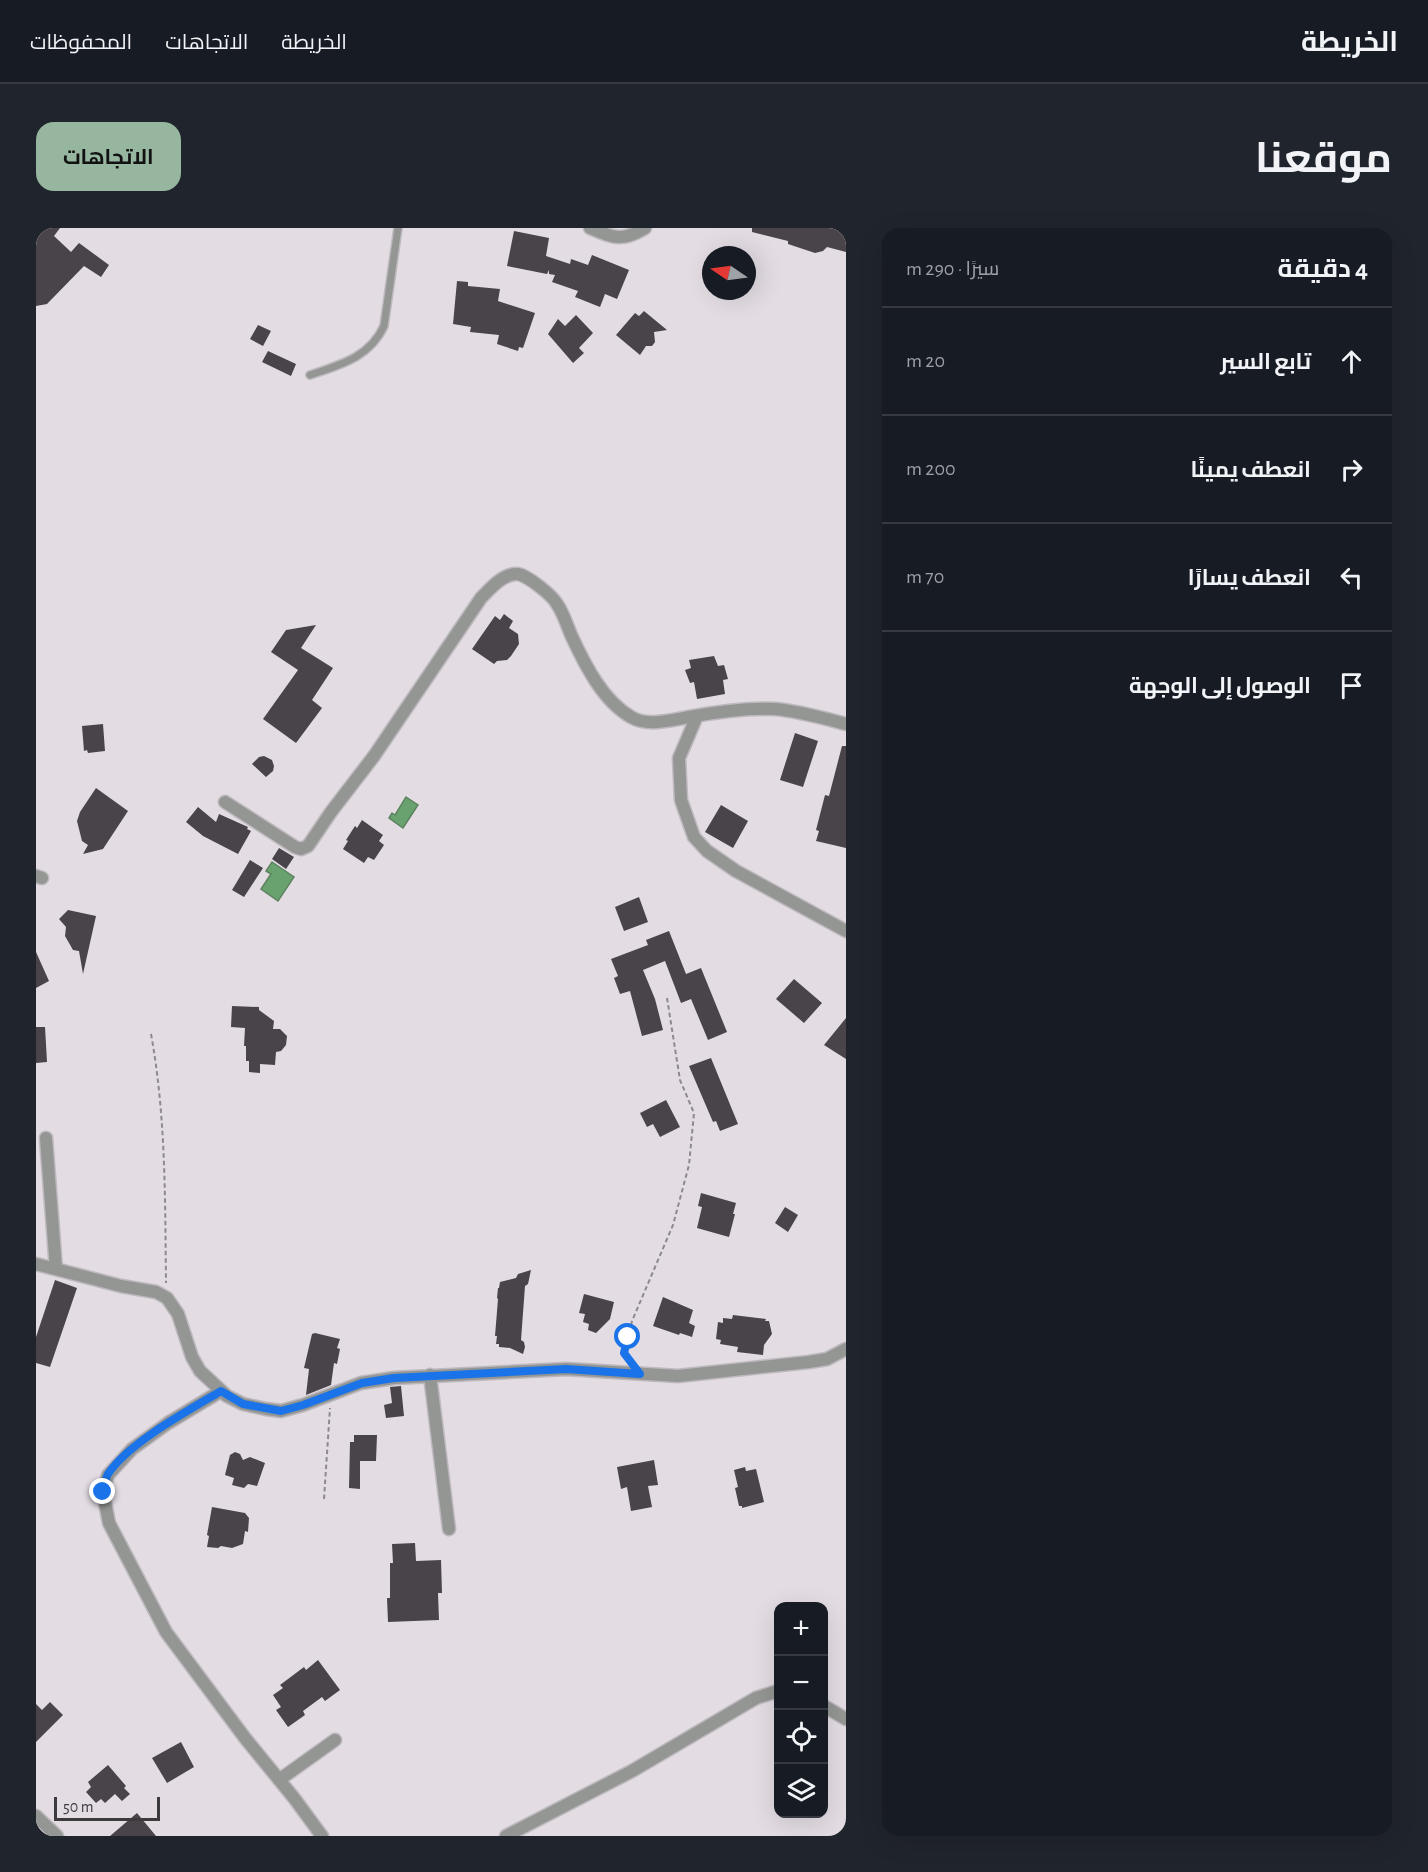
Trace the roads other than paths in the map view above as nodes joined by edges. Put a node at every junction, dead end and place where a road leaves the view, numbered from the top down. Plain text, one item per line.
1 (398, 228) edge
2 (590, 228) edge
3 (645, 228) edge
4 (310, 375) dead end
5 (697, 716) junction
6 (846, 724) edge
7 (225, 802) dead end
8 (846, 931) edge
9 (46, 1138) dead end
10 (36, 1264) edge
11 (56, 1269) junction
12 (846, 1349) edge
13 (430, 1375) junction
14 (221, 1391) junction
15 (449, 1529) dead end
16 (774, 1691) edge
17 (828, 1708) edge
18 (846, 1719) edge
19 (335, 1740) dead end
20 (279, 1780) junction
21 (36, 1816) edge
22 (57, 1836) edge
23 (322, 1836) edge
24 (506, 1836) edge

1 - 4 lane
2 - 3 street
5 - 6 street
5 - 7 street
5 - 8 street
9 - 11 street
10 - 11 street
11 - 14 street
12 - 13 street
13 - 14 street
13 - 15 street
14 - 20 street
16 - 24 street
17 - 18 street
19 - 20 street
20 - 23 street
21 - 22 street

